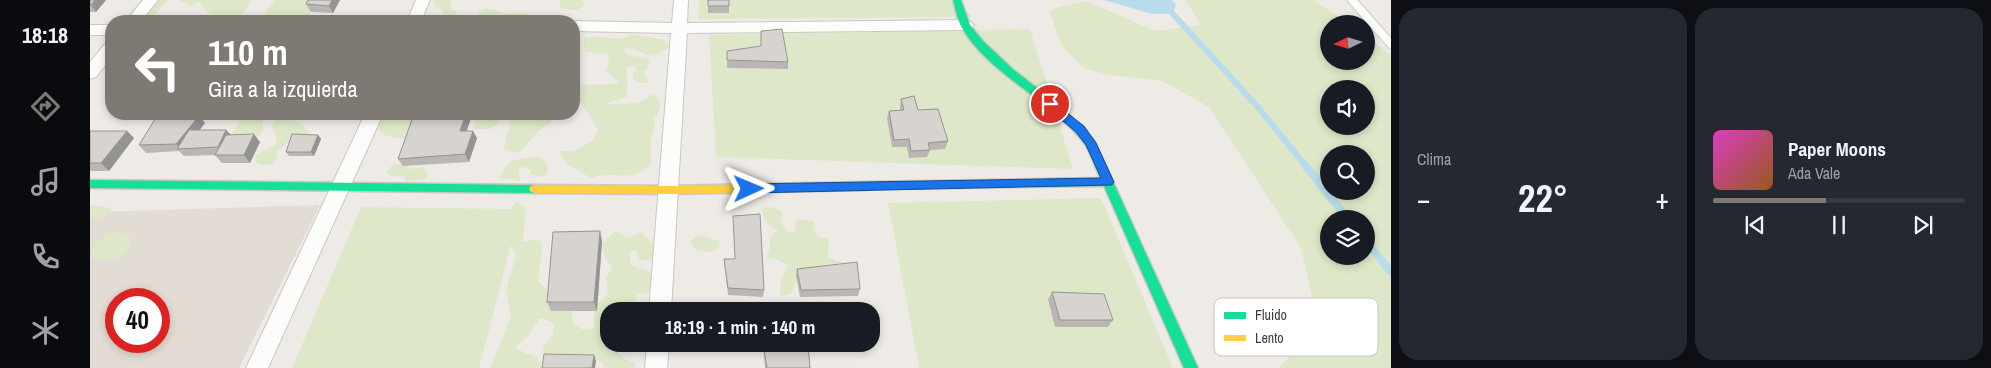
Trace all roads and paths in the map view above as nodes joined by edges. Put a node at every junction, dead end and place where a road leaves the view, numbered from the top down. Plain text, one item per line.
1 (151, 0) edge
2 (423, 0) edge
3 (681, 0) edge
4 (957, 0) edge
5 (1352, 0) edge
6 (138, 15) edge
7 (417, 15) edge
8 (580, 26) edge
9 (966, 26) junction
10 (681, 28) junction
11 (90, 30) edge
12 (105, 30) edge
13 (1391, 44) edge
14 (105, 55) edge
15 (90, 73) edge
16 (371, 120) edge
17 (1108, 182) junction
18 (90, 184) edge
19 (342, 186) junction
20 (669, 190) junction
21 (661, 302) edge
22 (657, 352) edge
23 (257, 368) edge
24 (656, 368) edge
25 (1191, 368) edge

1 - 6 street
2 - 7 street
3 - 10 street
4 - 9 street
5 - 13 lane
8 - 10 street
9 - 10 street
9 - 17 street
10 - 20 street
11 - 12 street
14 - 15 street
16 - 19 street
17 - 20 street
17 - 25 street
18 - 19 street
19 - 20 street
19 - 23 street
20 - 21 street
22 - 24 street

